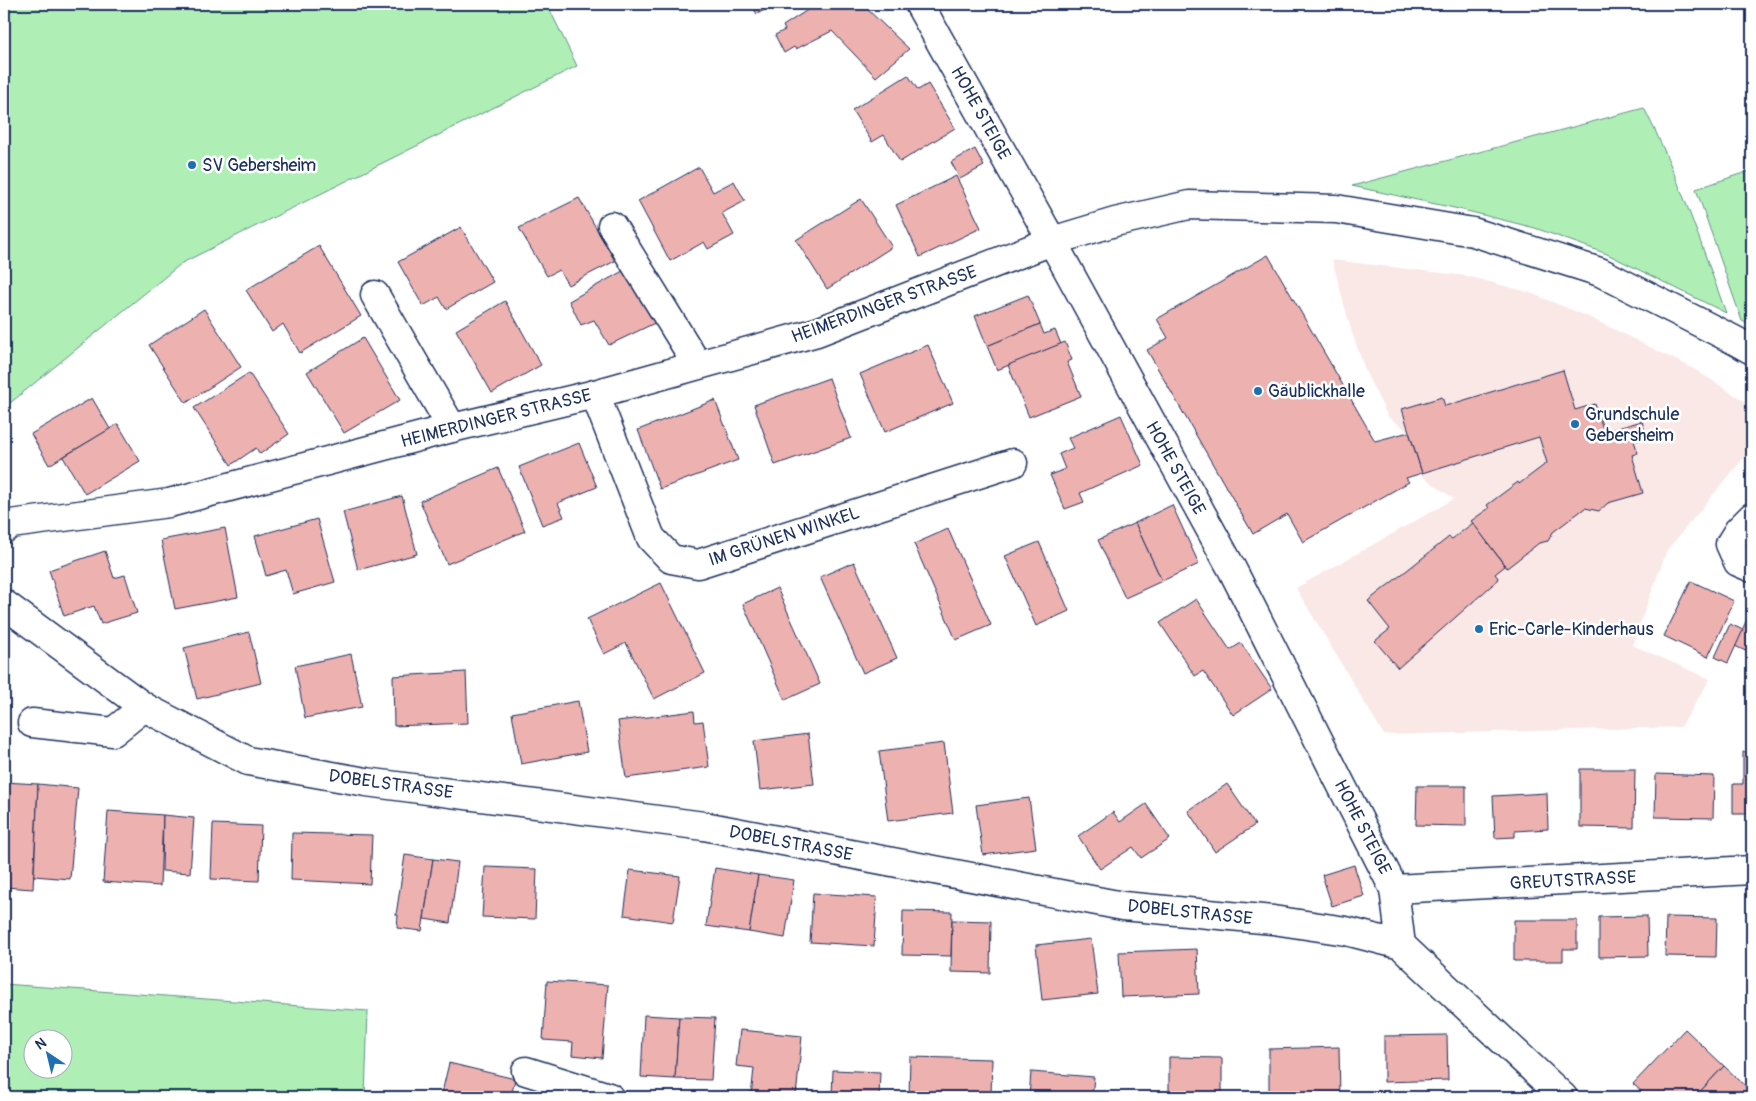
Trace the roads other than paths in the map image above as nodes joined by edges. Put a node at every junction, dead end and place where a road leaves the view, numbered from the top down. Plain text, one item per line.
1 (919, 4) edge
2 (612, 226) dead end
3 (1052, 241) junction
4 (375, 295) dead end
5 (1752, 350) edge
6 (697, 364) junction
7 (595, 394) junction
8 (452, 428) junction
9 (1013, 463) dead end
10 (1752, 517) edge
11 (4, 529) edge
12 (1752, 568) edge
13 (4, 604) edge
14 (144, 707) junction
15 (32, 723) dead end
16 (1752, 870) edge
17 (1394, 889) junction
18 (1401, 945) junction
19 (526, 1071) dead end
20 (609, 1097) edge
21 (1562, 1097) edge

1 - 3 street, HOHE STEIGE
2 - 6 street
3 - 5 street, HEIMERDINGER STRASSE
3 - 6 street, HEIMERDINGER STRASSE
3 - 17 street, HOHE STEIGE
4 - 8 street
6 - 7 street, HEIMERDINGER STRASSE
7 - 8 street, HEIMERDINGER STRASSE
7 - 9 street, IM GRÜNEN WINKEL
8 - 11 street, HEIMERDINGER STRASSE
10 - 12 street
13 - 14 street, DOBELSTRASSE
14 - 15 street
14 - 18 street, DOBELSTRASSE
16 - 17 street, GREUTSTRASSE
17 - 18 street, HOHE STEIGE
18 - 21 street, DOBELSTRASSE
19 - 20 street

